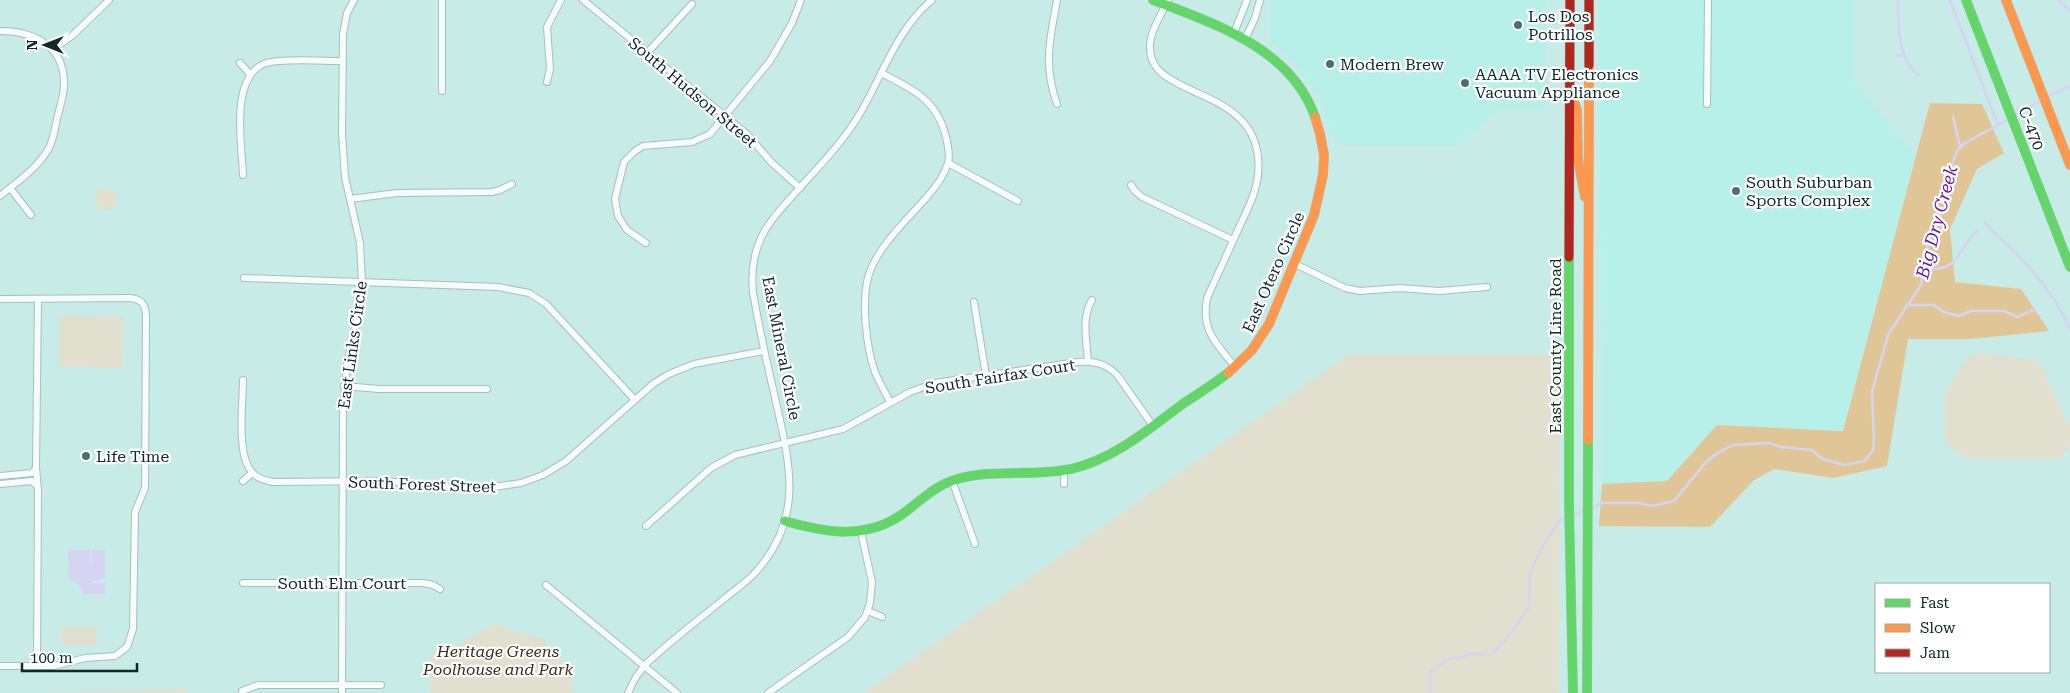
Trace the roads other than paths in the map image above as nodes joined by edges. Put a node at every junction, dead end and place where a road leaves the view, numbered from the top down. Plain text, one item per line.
1 (109, 0) edge
2 (354, 0) edge
3 (442, 0) edge
4 (561, 0) edge
5 (583, 0) edge
6 (801, 0) edge
7 (932, 0) edge
8 (1057, 0) edge
9 (1153, 0) edge
10 (1247, 0) edge
11 (1260, 0) edge
12 (1570, 0) edge
13 (1589, 0) edge
14 (1708, 0) edge
15 (1966, 0) edge
16 (2006, 0) edge
17 (1167, 2) edge
18 (692, 4) dead end
19 (0, 32) edge
20 (1234, 33) junction
21 (1245, 39) junction
22 (52, 50) junction
23 (648, 52) junction
24 (342, 61) junction
25 (240, 63) dead end
26 (881, 73) junction
27 (250, 74) junction
28 (547, 82) dead end
29 (442, 91) dead end
30 (1571, 103) junction
31 (1057, 104) dead end
32 (1707, 104) dead end
33 (725, 116) junction
34 (948, 163) junction
35 (2070, 165) edge
36 (243, 175) dead end
37 (512, 184) dead end
38 (1131, 185) dead end
39 (10, 188) junction
40 (800, 188) junction
41 (0, 196) edge
42 (350, 200) junction
43 (1018, 201) dead end
44 (31, 215) dead end
45 (1589, 217) junction
46 (1233, 240) junction
47 (646, 243) dead end
48 (1295, 264) junction
49 (2070, 267) edge
50 (244, 278) dead end
51 (362, 283) junction
52 (1488, 287) dead end
53 (0, 299) edge
54 (38, 299) junction
55 (1092, 300) dead end
56 (974, 302) dead end
57 (764, 351) junction
58 (1088, 362) junction
59 (1235, 367) junction
60 (986, 376) junction
61 (243, 380) dead end
62 (344, 386) junction
63 (487, 389) dead end
64 (635, 400) junction
65 (890, 402) junction
66 (1153, 426) junction
67 (785, 443) junction
68 (36, 467) junction
69 (1064, 471) junction
70 (252, 473) junction
71 (0, 476) edge
72 (952, 480) junction
73 (243, 481) dead end
74 (342, 481) junction
75 (0, 484) edge
76 (1064, 484) dead end
77 (36, 485) junction
78 (785, 521) junction
79 (646, 526) dead end
80 (861, 532) junction
81 (975, 544) dead end
82 (243, 583) dead end
83 (342, 583) junction
84 (546, 585) dead end
85 (440, 589) dead end
86 (868, 611) junction
87 (882, 617) dead end
88 (645, 665) junction
89 (0, 666) edge
90 (37, 666) junction
91 (342, 684) junction
92 (381, 685) dead end
93 (242, 691) dead end
94 (342, 693) edge
95 (628, 693) edge
96 (677, 693) edge
97 (768, 693) edge
98 (1572, 693) edge
99 (1587, 693) edge

1 - 22 street
2 - 24 street, East Links Circle
3 - 29 street
4 - 28 street
5 - 23 street, South Hudson Street
6 - 33 street
7 - 26 street, East Mineral Circle
8 - 31 street
9 - 17 main road
10 - 20 street
11 - 21 street
12 - 30 main road, East County Line Road
13 - 45 main road, East County Line Road
14 - 32 street
15 - 49 main road, C-470
16 - 35 main road, C-470
17 - 20 main road
17 - 46 street
18 - 23 street
19 - 22 street
20 - 21 main road
21 - 48 main road, East Otero Circle
22 - 39 street
23 - 33 street, South Hudson Street
24 - 27 street
24 - 42 street, East Links Circle
25 - 27 street
26 - 34 street
26 - 40 street, East Mineral Circle
27 - 36 street
30 - 45 main road
30 - 98 main road, East County Line Road
33 - 40 street, South Hudson Street
33 - 47 street
34 - 43 street
34 - 65 street
37 - 42 street
38 - 46 street
39 - 41 street
39 - 44 street
40 - 57 street, East Mineral Circle
42 - 51 street, East Links Circle
45 - 99 main road, East County Line Road
46 - 59 street
48 - 52 street
48 - 59 main road, East Otero Circle
50 - 51 street
51 - 62 street, East Links Circle
51 - 64 street
53 - 54 street
54 - 68 street
54 - 90 street
55 - 58 street
56 - 60 street
57 - 64 street, South Forest Street
57 - 67 street, East Mineral Circle
58 - 60 street, South Fairfax Court
58 - 66 street, South Fairfax Court
59 - 66 main road, East Otero Circle
60 - 65 street, South Fairfax Court
61 - 70 street
62 - 63 street
62 - 74 street, East Links Circle
64 - 74 street, South Forest Street
65 - 67 street, South Fairfax Court
66 - 69 main road, East Otero Circle
67 - 78 street, East Mineral Circle
67 - 79 street, South Fairfax Court
68 - 71 street
68 - 77 street
69 - 72 main road, East Otero Circle
69 - 76 street
70 - 73 street
70 - 74 street, South Forest Street
72 - 80 main road, East Otero Circle
72 - 81 street
74 - 83 street, East Links Circle
75 - 77 street
77 - 90 street
78 - 80 main road, East Otero Circle
78 - 88 street, East Mineral Circle
80 - 86 street
82 - 83 street, South Elm Court
83 - 85 street, South Elm Court
83 - 91 street, East Links Circle
84 - 88 street
86 - 87 street
86 - 97 street
88 - 95 street, East Mineral Circle
88 - 96 street
89 - 90 street
91 - 92 street
91 - 93 street
91 - 94 street, East Links Circle

